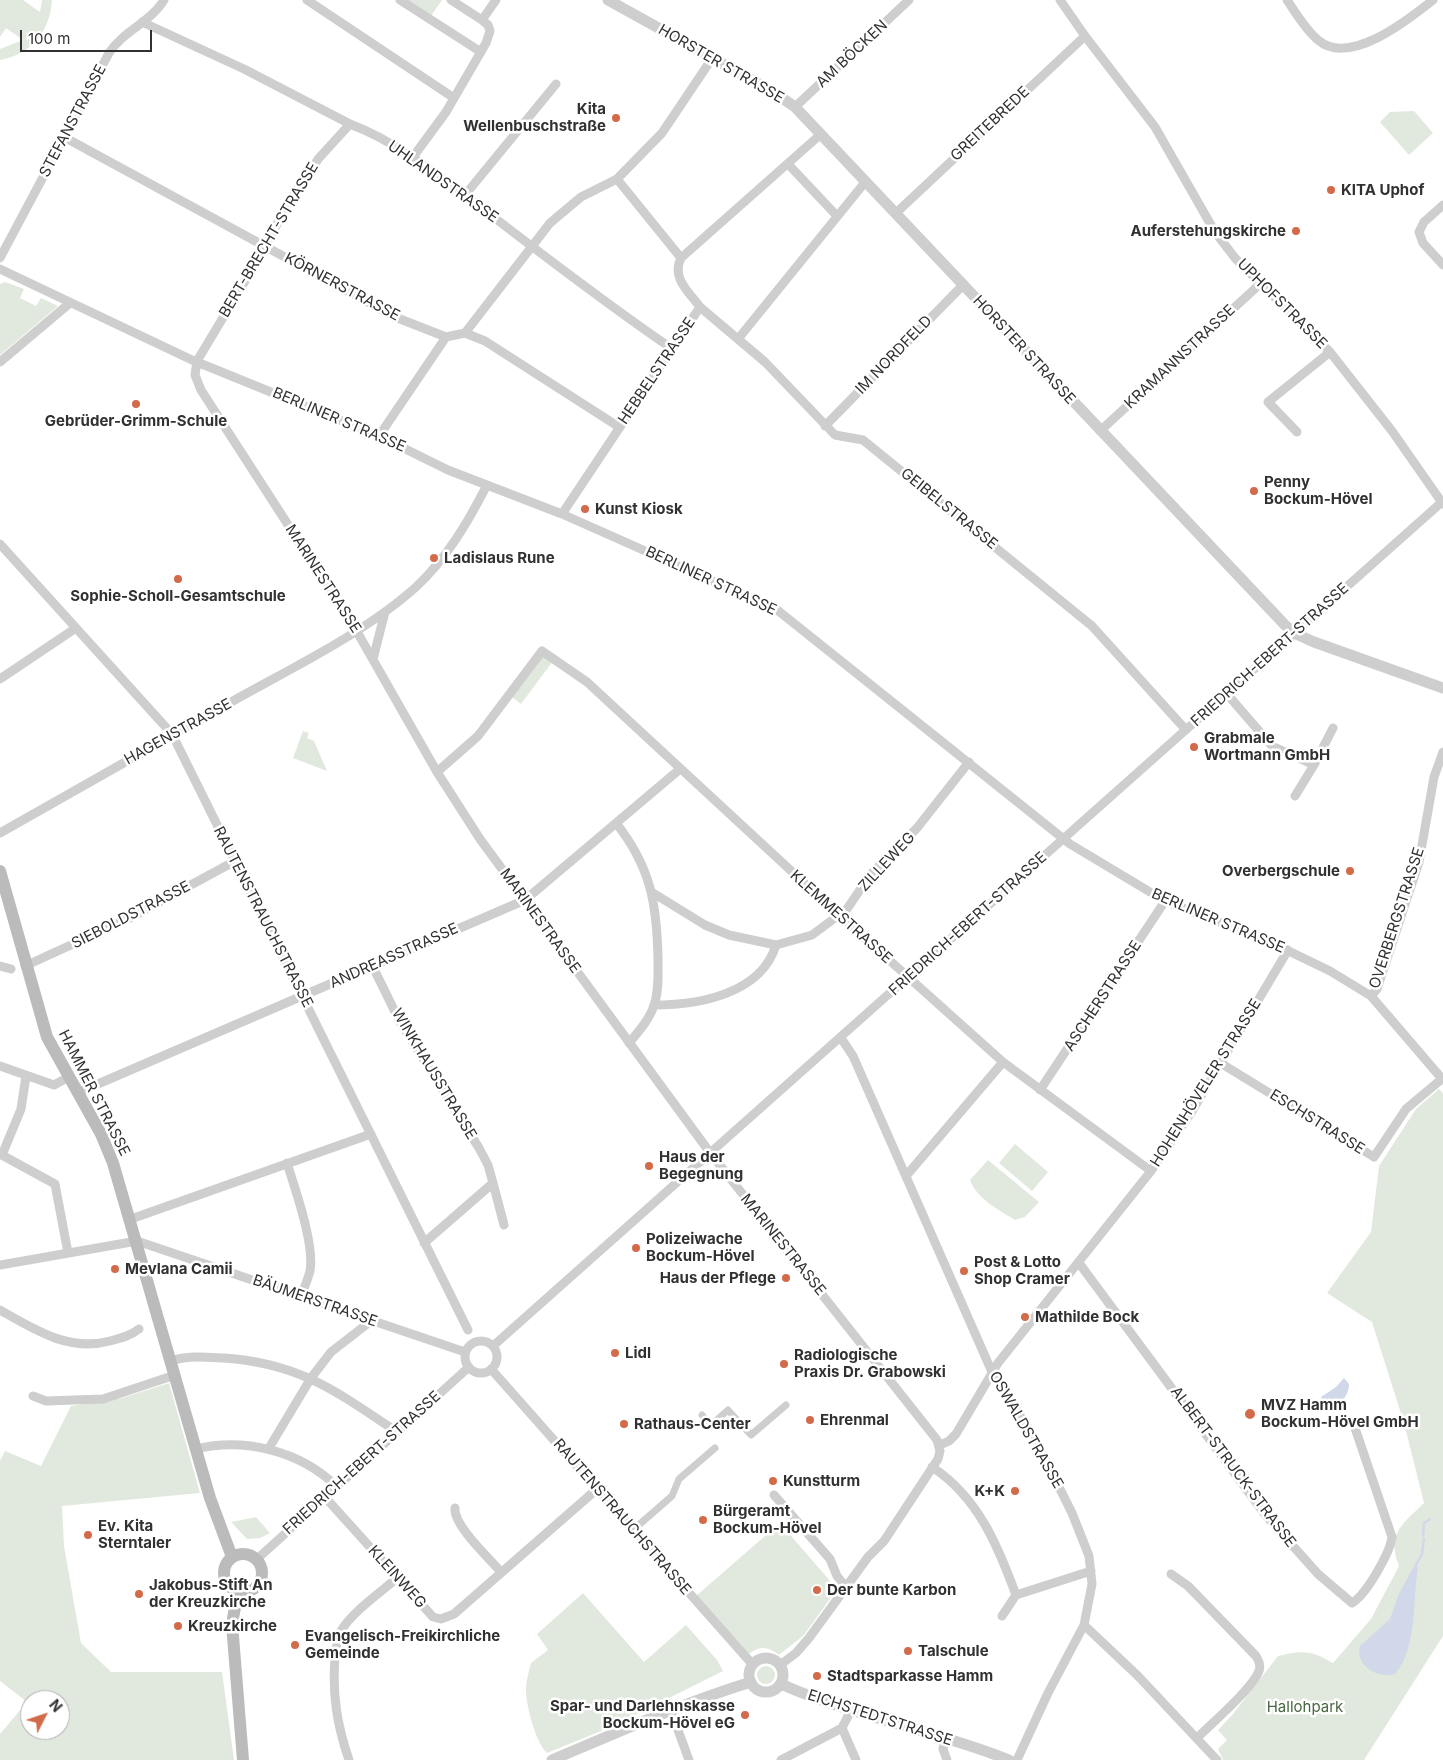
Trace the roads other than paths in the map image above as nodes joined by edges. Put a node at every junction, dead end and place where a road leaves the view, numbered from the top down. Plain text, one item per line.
1 (164, 0) edge
2 (307, 0) edge
3 (400, 0) edge
4 (451, 0) edge
5 (496, 0) edge
6 (608, 0) edge
7 (909, 0) edge
8 (1060, 0) edge
9 (1287, 0) edge
10 (1434, 0) edge
11 (482, 20) junction
12 (142, 22) junction
13 (1085, 36) junction
14 (481, 52) junction
15 (712, 57) junction
16 (556, 84) dead end
17 (454, 98) junction
18 (795, 107) junction
19 (350, 124) junction
20 (821, 134) junction
21 (64, 137) junction
22 (413, 158) junction
23 (788, 164) junction
24 (617, 178) junction
25 (866, 181) junction
26 (465, 195) junction
27 (1443, 205) edge
28 (896, 213) junction
29 (837, 216) junction
30 (266, 246) junction
31 (532, 246) junction
32 (0, 258) edge
33 (681, 258) junction
34 (1443, 265) edge
35 (0, 269) edge
36 (1260, 284) junction
37 (963, 285) junction
38 (70, 303) junction
39 (700, 308) junction
40 (465, 333) junction
41 (446, 337) junction
42 (738, 339) junction
43 (671, 348) junction
44 (1330, 352) junction
45 (197, 361) junction
46 (0, 362) edge
47 (825, 426) junction
48 (619, 427) junction
49 (1100, 431) junction
50 (1297, 432) dead end
51 (379, 436) junction
52 (487, 485) junction
53 (1443, 502) edge
54 (562, 514) junction
55 (0, 544) edge
56 (385, 612) junction
57 (76, 628) junction
58 (356, 630) junction
59 (1294, 633) junction
60 (373, 659) junction
61 (0, 679) edge
62 (1443, 688) edge
63 (1227, 694) junction
64 (1333, 728) dead end
65 (1186, 730) junction
66 (172, 734) junction
67 (1443, 752) edge
68 (968, 762) junction
69 (1314, 765) junction
70 (680, 769) junction
71 (437, 772) junction
72 (1295, 796) dead end
73 (616, 824) junction
74 (0, 833) edge
75 (1064, 840) junction
76 (235, 861) junction
77 (0, 871) edge
78 (653, 893) junction
79 (525, 900) junction
80 (1165, 902) junction
81 (840, 916) junction
82 (776, 945) junction
83 (1288, 950) junction
84 (372, 965) junction
85 (0, 966) edge
86 (26, 966) junction
87 (10, 969) dead end
88 (908, 978) junction
89 (1371, 996) junction
90 (303, 997) junction
91 (654, 1005) junction
92 (840, 1038) junction
93 (629, 1043) junction
94 (1003, 1062) junction
95 (1222, 1064) junction
96 (0, 1066) edge
97 (26, 1076) junction
98 (67, 1078) junction
99 (1443, 1079) edge
100 (1040, 1090) junction
101 (77, 1093) junction
102 (370, 1134) junction
103 (1, 1154) edge
104 (711, 1154) junction
105 (287, 1163) junction
106 (1151, 1171) junction
107 (906, 1176) junction
108 (493, 1183) junction
109 (131, 1219) junction
110 (504, 1225) dead end
111 (136, 1241) junction
112 (424, 1243) junction
113 (68, 1253) junction
114 (1079, 1263) junction
115 (0, 1265) edge
116 (301, 1297) junction
117 (0, 1310) edge
118 (370, 1320) junction
119 (139, 1329) dead end
120 (468, 1330) dead end
121 (493, 1346) junction
122 (465, 1352) junction
123 (177, 1359) junction
124 (468, 1368) junction
125 (491, 1369) junction
126 (992, 1372) junction
127 (175, 1375) junction
128 (311, 1378) junction
129 (33, 1396) dead end
130 (786, 1404) dead end
131 (702, 1415) dead end
132 (1355, 1428) dead end
133 (397, 1432) junction
134 (940, 1445) junction
135 (269, 1448) junction
136 (715, 1448) dead end
137 (196, 1449) junction
138 (932, 1467) junction
139 (336, 1486) junction
140 (597, 1489) junction
141 (774, 1495) dead end
142 (324, 1496) junction
143 (455, 1508) dead end
144 (633, 1530) junction
145 (232, 1557) junction
146 (256, 1560) junction
147 (1091, 1571) junction
148 (501, 1572) junction
149 (1171, 1574) dead end
150 (397, 1578) junction
151 (846, 1586) junction
152 (238, 1591) junction
153 (1016, 1595) junction
154 (1002, 1616) dead end
155 (1084, 1625) junction
156 (752, 1665) junction
157 (780, 1665) junction
158 (751, 1682) junction
159 (781, 1684) junction
160 (851, 1710) junction
161 (671, 1711) junction
162 (842, 1728) junction
163 (1197, 1738) junction
164 (945, 1739) junction
165 (243, 1760) edge
166 (348, 1760) edge
167 (552, 1760) edge
168 (689, 1760) edge
169 (781, 1760) edge
170 (856, 1760) edge
171 (947, 1760) edge
172 (1009, 1760) edge
173 (1017, 1760) edge
174 (1217, 1760) edge

1 - 12 street, STEFANSTRASSE
2 - 17 street
3 - 14 street
4 - 11 street
5 - 11 street
6 - 15 street, HORSTER STRASSE
7 - 18 street, AM BÖCKEN
8 - 13 street, UPHOFSTRASSE
9 - 10 street
11 - 14 street
12 - 19 street, UHLANDSTRASSE
12 - 21 street, STEFANSTRASSE
13 - 28 street, GREITEBREDE
13 - 36 street, UPHOFSTRASSE
14 - 17 street
15 - 18 street, HORSTER STRASSE
15 - 24 street
16 - 26 street
17 - 22 street
18 - 20 street, HORSTER STRASSE
19 - 22 street, UHLANDSTRASSE
19 - 30 street, BERT-BRECHT-STRASSE
20 - 23 street
20 - 25 street, HORSTER STRASSE
21 - 30 street, KÖRNERSTRASSE
21 - 32 street, STEFANSTRASSE
22 - 26 street, UHLANDSTRASSE
23 - 29 street
23 - 33 street
24 - 31 street
24 - 33 street
25 - 28 street, HORSTER STRASSE
25 - 29 street
26 - 31 street, UHLANDSTRASSE
27 - 34 street
28 - 37 street, HORSTER STRASSE
29 - 42 street
30 - 41 street, KÖRNERSTRASSE
30 - 45 street, BERT-BRECHT-STRASSE
31 - 40 street
31 - 43 street, UHLANDSTRASSE
33 - 39 street, HEBBELSTRASSE
35 - 38 street, BERLINER STRASSE
36 - 44 street, UPHOFSTRASSE
36 - 49 street, KRAMANNSTRASSE
37 - 47 street, IM NORDFELD
37 - 49 street, HORSTER STRASSE
38 - 45 street, BERLINER STRASSE
38 - 46 street
39 - 42 street, GEIBELSTRASSE
39 - 43 street, HEBBELSTRASSE
40 - 41 street
40 - 48 street
41 - 51 street
42 - 47 street, GEIBELSTRASSE
43 - 48 street, HEBBELSTRASSE
44 - 50 street
44 - 53 street, UPHOFSTRASSE
45 - 51 street, BERLINER STRASSE
45 - 58 street, MARINESTRASSE
47 - 65 street, GEIBELSTRASSE
48 - 54 street, HEBBELSTRASSE
49 - 59 street, HORSTER STRASSE
51 - 52 street, BERLINER STRASSE
52 - 54 street, BERLINER STRASSE
52 - 56 street
53 - 59 street, FRIEDRICH-EBERT-STRASSE
54 - 68 street, BERLINER STRASSE
55 - 57 street, RAUTENSTRAUCHSTRASSE
56 - 58 street
56 - 60 street
57 - 61 street
57 - 66 street, RAUTENSTRAUCHSTRASSE
58 - 60 street, MARINESTRASSE
58 - 66 street, HAGENSTRASSE
59 - 62 street, HORSTER STRASSE
59 - 63 street, FRIEDRICH-EBERT-STRASSE
60 - 71 street, MARINESTRASSE
63 - 65 street, FRIEDRICH-EBERT-STRASSE
63 - 69 street
64 - 69 street
65 - 75 street, FRIEDRICH-EBERT-STRASSE
66 - 74 street, HAGENSTRASSE
66 - 76 street, RAUTENSTRAUCHSTRASSE
67 - 89 street, OVERBERGSTRASSE
68 - 75 street, BERLINER STRASSE
68 - 81 street, ZILLEWEG
69 - 72 street
70 - 71 street, KLEMMESTRASSE
70 - 73 street, ANDREASSTRASSE
70 - 81 street, KLEMMESTRASSE
71 - 79 street, MARINESTRASSE
73 - 78 street
73 - 79 street, ANDREASSTRASSE
75 - 80 street, BERLINER STRASSE
75 - 88 street, FRIEDRICH-EBERT-STRASSE
76 - 86 street, SIEBOLDSTRASSE
76 - 90 street, RAUTENSTRAUCHSTRASSE
77 - 86 main road, HAMMER STRASSE
78 - 82 street, ZILLEWEG
78 - 91 street
79 - 84 street, ANDREASSTRASSE
79 - 93 street, MARINESTRASSE
80 - 83 street, BERLINER STRASSE
80 - 100 street, ASCHERSTRASSE
81 - 82 street, ZILLEWEG
81 - 88 street, KLEMMESTRASSE
82 - 91 street
83 - 89 street, BERLINER STRASSE
83 - 95 street, HOHENHÖVELER STRASSE
84 - 90 street, ANDREASSTRASSE
84 - 108 street, WINKHAUSSTRASSE
85 - 87 street
86 - 98 main road, HAMMER STRASSE
88 - 92 street, FRIEDRICH-EBERT-STRASSE
88 - 94 street, KLEMMESTRASSE
89 - 99 street, BERLINER STRASSE
90 - 101 street, ANDREASSTRASSE
90 - 102 street, RAUTENSTRAUCHSTRASSE
91 - 93 street
92 - 104 street, FRIEDRICH-EBERT-STRASSE
92 - 107 street, OSWALDSTRASSE
93 - 104 street, MARINESTRASSE
94 - 100 street, KLEMMESTRASSE
94 - 107 street
95 - 99 street, ESCHSTRASSE
95 - 106 street, HOHENHÖVELER STRASSE
96 - 97 street
97 - 98 street
97 - 103 street
98 - 101 main road, HAMMER STRASSE
100 - 106 street, KLEMMESTRASSE
101 - 109 main road, HAMMER STRASSE
102 - 105 street
102 - 112 street, RAUTENSTRAUCHSTRASSE
103 - 113 street
104 - 121 street, FRIEDRICH-EBERT-STRASSE
104 - 134 street, MARINESTRASSE
105 - 109 street
105 - 116 street
106 - 114 street, HOHENHÖVELER STRASSE
107 - 126 street, OSWALDSTRASSE
108 - 110 street, WINKHAUSSTRASSE
108 - 112 street
109 - 111 main road, HAMMER STRASSE
111 - 113 street
111 - 116 street, BÄUMERSTRASSE
111 - 123 main road, HAMMER STRASSE
112 - 120 street, RAUTENSTRAUCHSTRASSE
113 - 115 street
114 - 126 street, HOHENHÖVELER STRASSE
114 - 132 street, ALBERT-STRUCK-STRASSE
116 - 118 street, BÄUMERSTRASSE
117 - 119 street
118 - 122 street, BÄUMERSTRASSE
118 - 128 street
121 - 122 street
121 - 125 street
122 - 124 street
123 - 127 main road, HAMMER STRASSE
123 - 128 street
124 - 125 street
124 - 133 street, FRIEDRICH-EBERT-STRASSE
125 - 140 street, RAUTENSTRAUCHSTRASSE
126 - 134 street, HOHENHÖVELER STRASSE
126 - 147 street, OSWALDSTRASSE
127 - 129 street
127 - 137 main road, HAMMER STRASSE
128 - 133 street
128 - 135 street
130 - 131 street
133 - 139 street, FRIEDRICH-EBERT-STRASSE
134 - 138 street
135 - 137 street
135 - 139 street
136 - 144 street
137 - 145 main road, HAMMER STRASSE
138 - 151 street
138 - 153 street
139 - 142 street, FRIEDRICH-EBERT-STRASSE
140 - 144 street, RAUTENSTRAUCHSTRASSE
140 - 148 street, KLEINWEG
141 - 151 street
142 - 146 street, FRIEDRICH-EBERT-STRASSE
142 - 150 street, KLEINWEG
143 - 148 street
144 - 156 street, RAUTENSTRAUCHSTRASSE
145 - 146 main road
145 - 152 main road
146 - 152 main road
147 - 153 street
147 - 155 street, OSWALDSTRASSE
148 - 150 street, KLEINWEG
149 - 163 street
150 - 166 street
151 - 157 street
152 - 165 main road
153 - 154 street
155 - 163 street
155 - 173 street, OSWALDSTRASSE
156 - 157 street
156 - 158 street
157 - 159 street
158 - 159 street
158 - 161 street
159 - 160 street, EICHSTEDTSTRASSE
160 - 162 street
160 - 164 street, EICHSTEDTSTRASSE
161 - 167 street
161 - 168 street
162 - 169 street
162 - 170 street
163 - 174 street
164 - 171 street
164 - 172 street, EICHSTEDTSTRASSE

